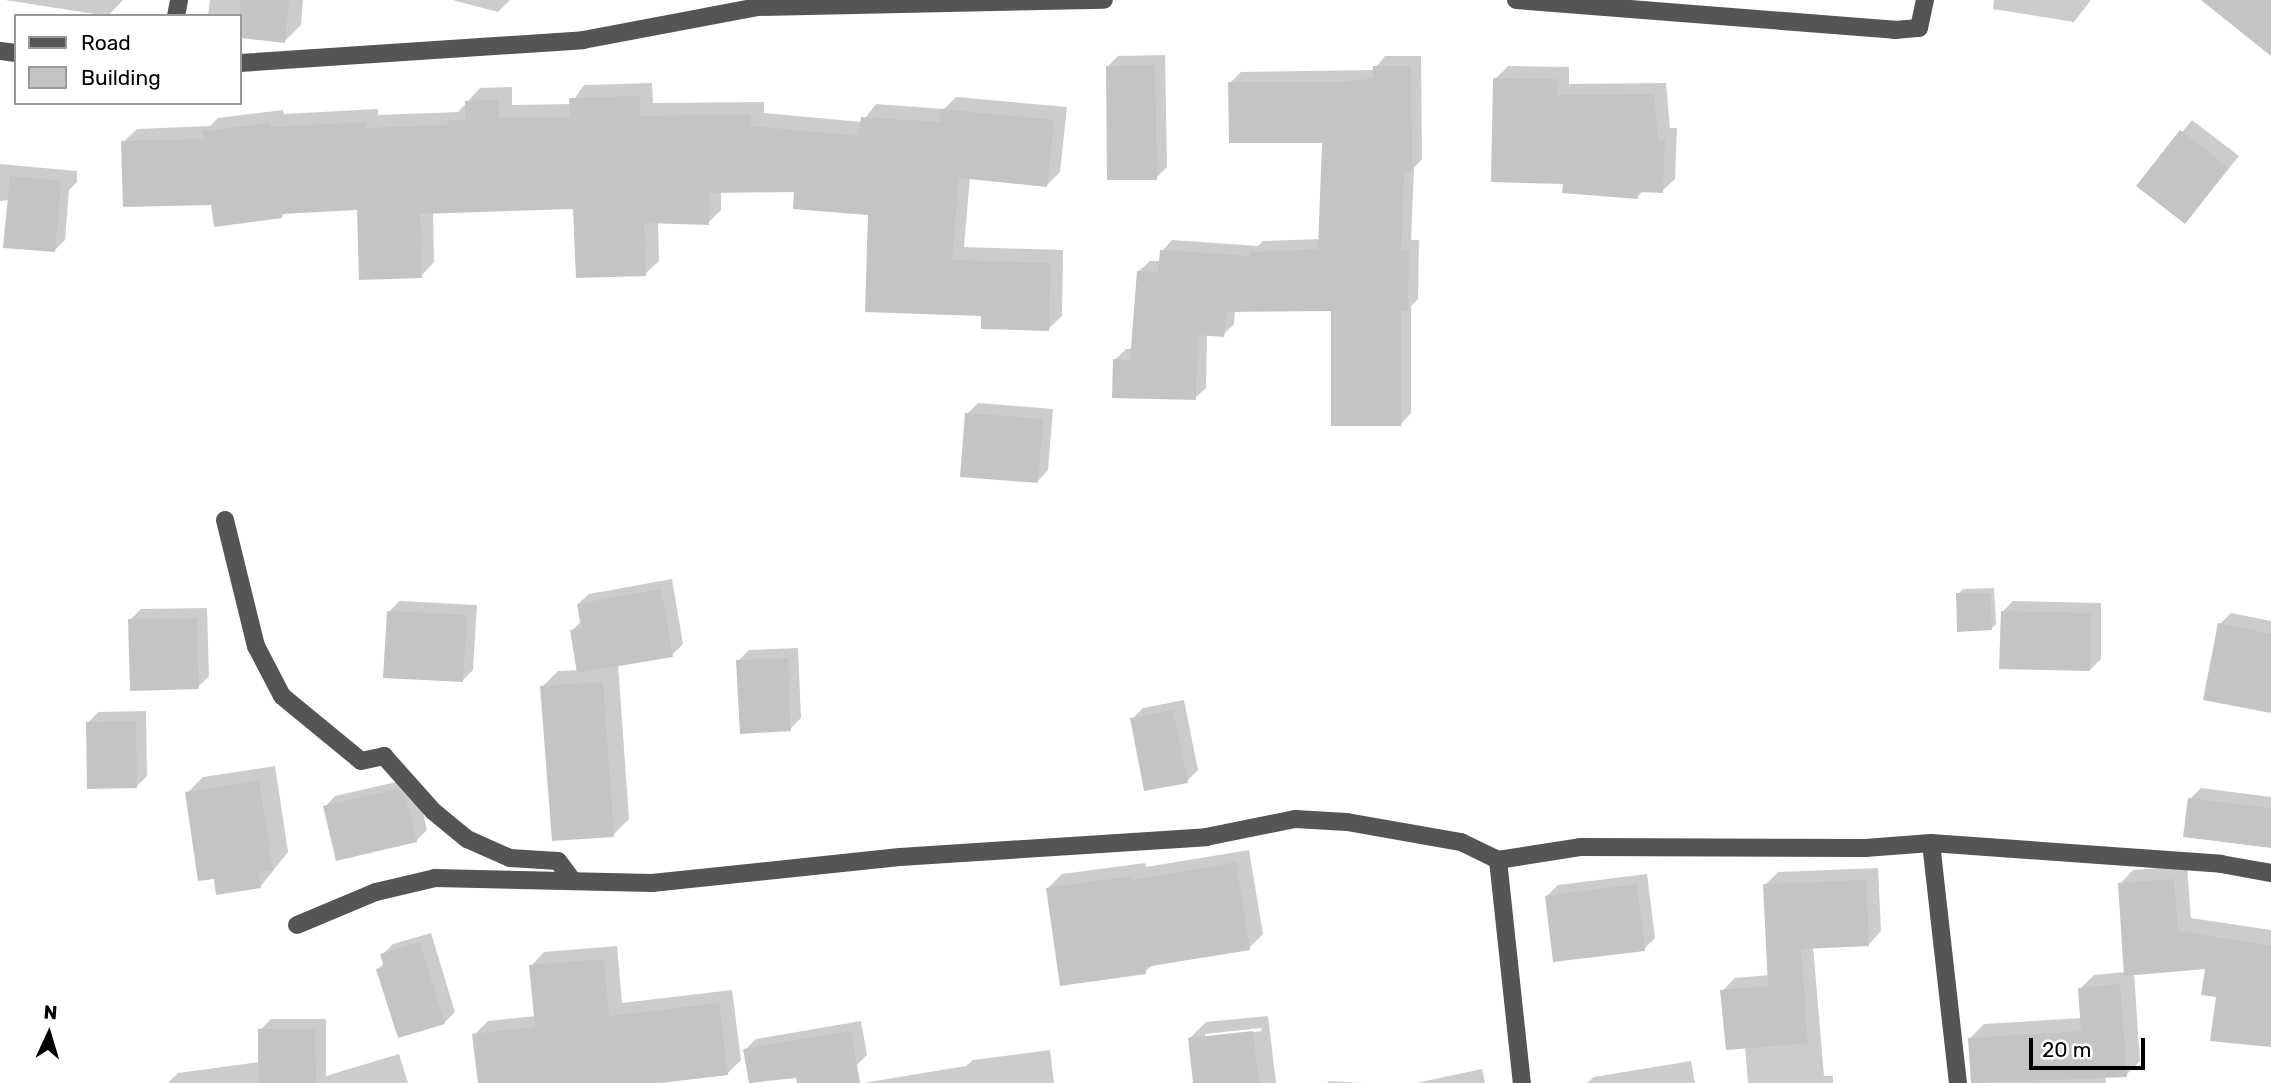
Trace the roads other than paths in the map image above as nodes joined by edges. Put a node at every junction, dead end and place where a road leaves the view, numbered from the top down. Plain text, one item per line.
1 (1104, 0) edge
2 (1517, 0) edge
3 (1926, 0) edge
4 (242, 63) edge
5 (225, 520) dead end
6 (1931, 843) junction
7 (1497, 860) junction
8 (2271, 873) edge
9 (573, 881) junction
10 (296, 925) dead end
11 (1522, 1083) edge
12 (1958, 1083) edge

1 - 4 street
2 - 3 street
5 - 9 street
6 - 7 street
6 - 8 street
6 - 12 street
7 - 9 street
7 - 11 street
9 - 10 street

